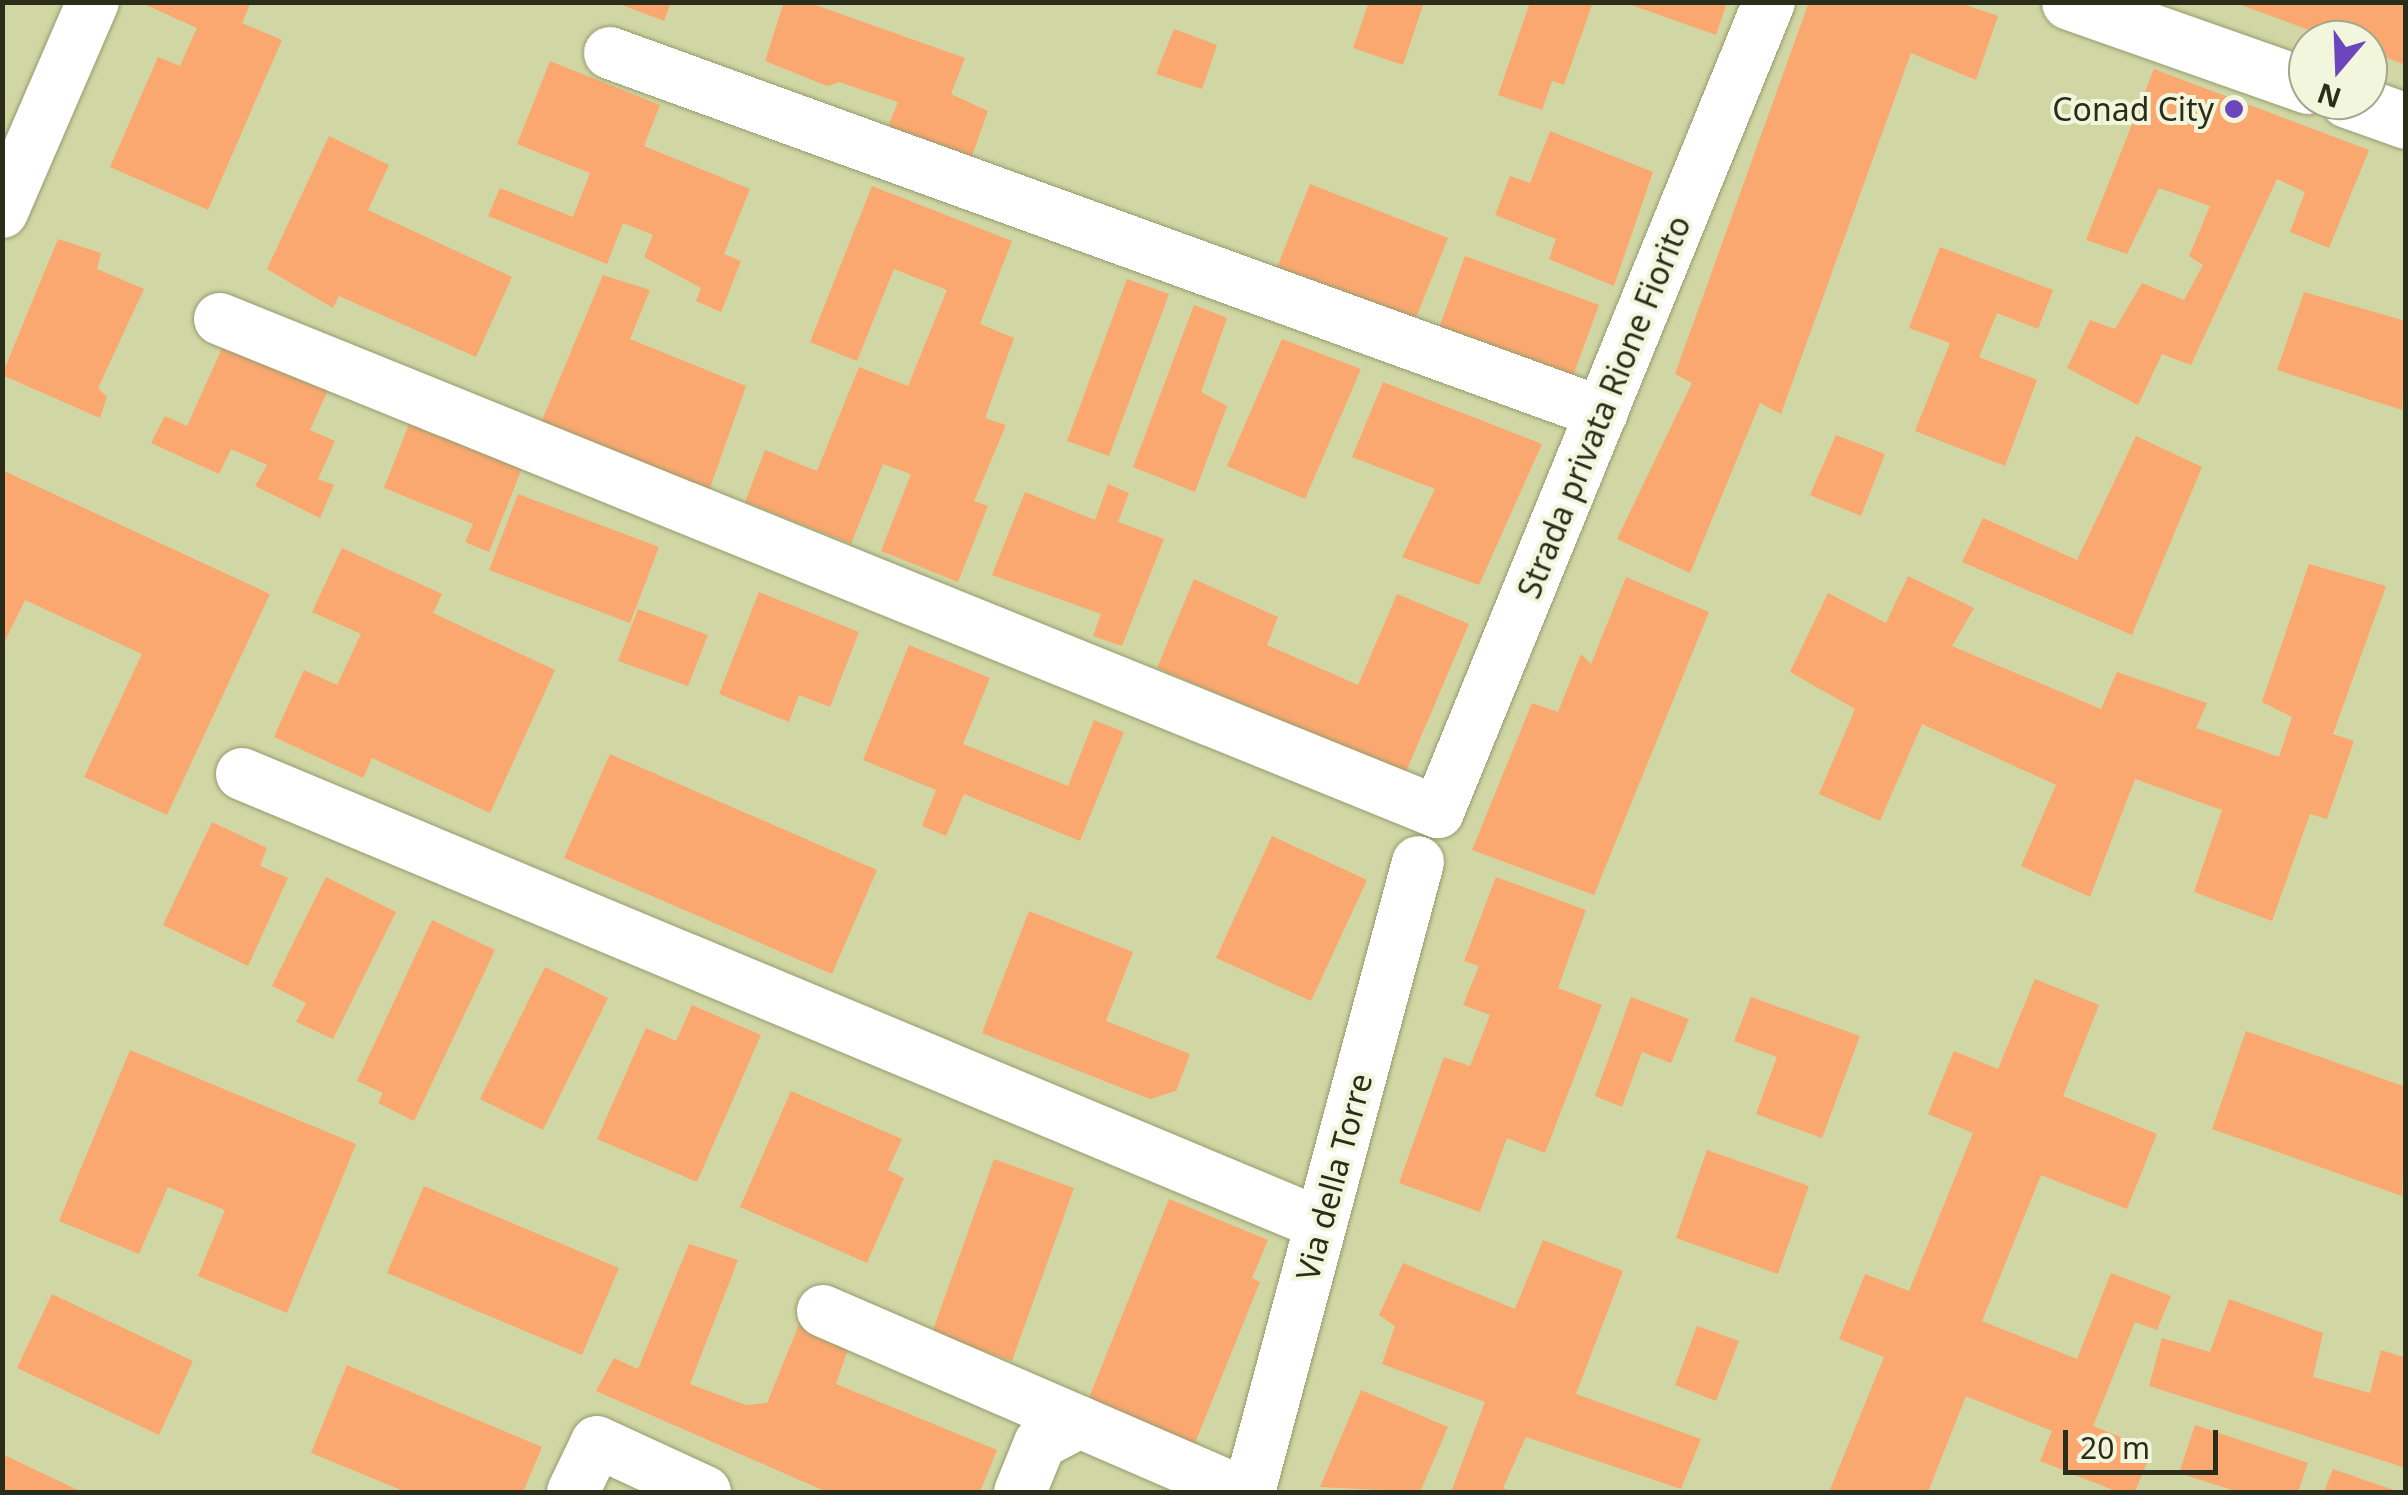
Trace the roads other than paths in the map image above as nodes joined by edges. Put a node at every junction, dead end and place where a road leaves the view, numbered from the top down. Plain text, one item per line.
1 (93, 2) edge
2 (1769, 2) edge
3 (2070, 2) edge
4 (610, 53) dead end
5 (2288, 79) edge
6 (2, 212) edge
7 (220, 318) dead end
8 (1602, 413) junction
9 (242, 774) dead end
10 (1418, 862) dead end
11 (1321, 1224) junction
12 (823, 1311) dead end
13 (1080, 1422) junction
14 (573, 1492) edge
15 (706, 1492) edge
16 (1020, 1492) edge
17 (1241, 1492) edge
18 (1249, 1492) edge

1 - 6 street
2 - 8 street, Strada privata Rione Fiorito
3 - 5 main road
4 - 8 street
7 - 8 street, Strada privata Rione Fiorito
9 - 11 street
10 - 11 street, Via della Torre
11 - 18 street, Via della Torre
12 - 13 street
13 - 16 street
13 - 17 street
14 - 15 street

